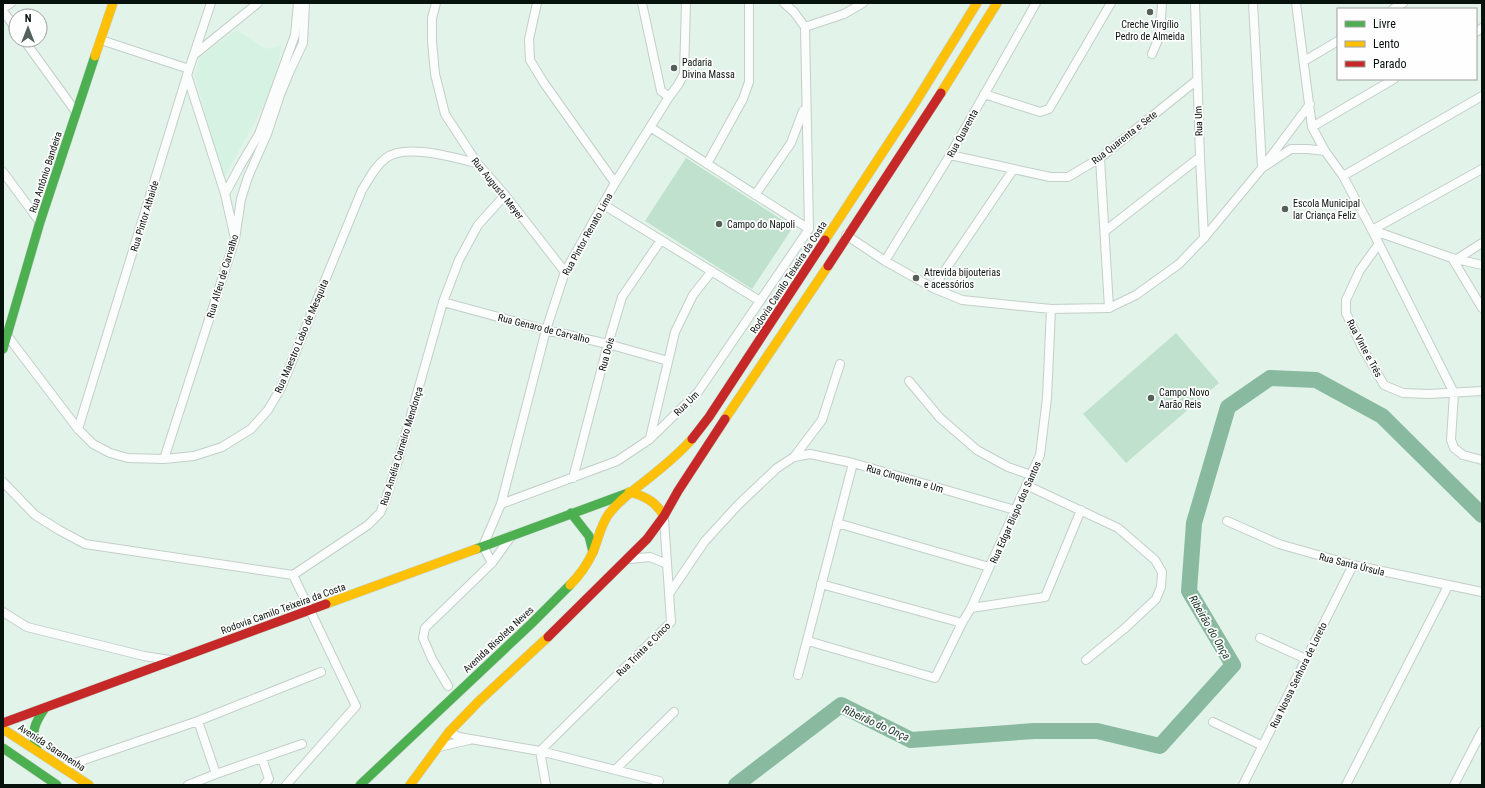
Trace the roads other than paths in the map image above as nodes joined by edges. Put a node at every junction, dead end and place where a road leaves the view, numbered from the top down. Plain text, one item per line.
1 (11, 3) edge
2 (113, 3) edge
3 (211, 3) edge
4 (258, 3) edge
5 (298, 3) edge
6 (305, 3) edge
7 (436, 3) edge
8 (537, 3) edge
9 (642, 3) edge
10 (686, 3) edge
11 (748, 3) edge
12 (784, 3) edge
13 (863, 3) edge
14 (976, 3) edge
15 (997, 3) edge
16 (1036, 3) edge
17 (1111, 3) edge
18 (1162, 3) edge
19 (1194, 3) edge
20 (1253, 3) edge
21 (1296, 3) edge
22 (3, 10) edge
23 (805, 27) junction
24 (101, 40) junction
25 (1337, 42) edge
26 (30, 48) edge
27 (194, 54) junction
28 (1152, 54) dead end
29 (1304, 61) junction
30 (188, 72) junction
31 (1197, 80) junction
32 (1392, 80) edge
33 (984, 94) junction
34 (1482, 96) edge
35 (669, 98) junction
36 (806, 102) junction
37 (1310, 104) junction
38 (76, 112) junction
39 (1312, 127) junction
40 (650, 128) junction
41 (1325, 152) junction
42 (950, 155) junction
43 (1200, 157) junction
44 (1100, 158) junction
45 (477, 163) junction
46 (707, 164) junction
47 (1262, 168) junction
48 (1482, 169) edge
49 (1013, 170) junction
50 (3, 172) edge
51 (1343, 176) junction
52 (615, 183) junction
53 (225, 194) junction
54 (506, 195) junction
55 (756, 195) junction
56 (604, 205) junction
57 (40, 222) junction
58 (833, 228) junction
59 (809, 229) junction
60 (1372, 230) junction
61 (1105, 231) junction
62 (848, 236) junction
63 (1204, 238) junction
64 (235, 239) junction
65 (661, 240) junction
66 (1482, 243) edge
67 (1378, 245) junction
68 (1454, 258) junction
69 (885, 261) junction
70 (1482, 265) edge
71 (712, 271) junction
72 (565, 272) junction
73 (933, 288) junction
74 (760, 301) junction
75 (443, 302) junction
76 (1109, 308) junction
77 (1482, 308) edge
78 (1051, 309) junction
79 (546, 330) junction
80 (5, 333) edge
81 (608, 344) junction
82 (3, 349) edge
83 (668, 360) junction
84 (840, 364) dead end
85 (909, 381) dead end
86 (1482, 391) edge
87 (1454, 393) junction
88 (78, 429) junction
89 (650, 438) junction
90 (794, 457) junction
91 (164, 459) junction
92 (1482, 460) edge
93 (853, 463) junction
94 (1031, 475) junction
95 (573, 478) junction
96 (3, 482) edge
97 (1026, 485) junction
98 (629, 492) junction
99 (501, 504) junction
100 (1015, 510) junction
101 (1080, 510) junction
102 (571, 513) junction
103 (664, 516) junction
104 (1227, 521) dead end
105 (837, 523) junction
106 (512, 535) junction
107 (483, 546) junction
108 (593, 552) junction
109 (626, 559) junction
110 (492, 563) junction
111 (667, 564) junction
112 (1353, 565) junction
113 (989, 567) junction
114 (293, 575) junction
115 (821, 584) junction
116 (1448, 586) junction
117 (1482, 592) edge
118 (669, 594) junction
119 (971, 608) junction
120 (310, 610) junction
121 (3, 612) edge
122 (962, 623) junction
123 (1260, 638) dead end
124 (808, 641) junction
125 (1306, 659) junction
126 (1086, 660) dead end
127 (173, 661) junction
128 (322, 672) dead end
129 (798, 675) dead end
130 (448, 686) dead end
131 (45, 708) junction
132 (674, 712) dead end
133 (198, 721) junction
134 (1213, 722) dead end
135 (3, 723) edge
136 (3, 729) edge
137 (1482, 731) edge
138 (449, 732) junction
139 (471, 740) junction
140 (302, 744) dead end
141 (1263, 746) junction
142 (3, 748) edge
143 (436, 748) junction
144 (37, 750) junction
145 (540, 751) junction
146 (262, 758) junction
147 (63, 767) junction
148 (615, 770) junction
149 (216, 774) junction
150 (659, 781) dead end
151 (58, 785) edge
152 (89, 785) edge
153 (188, 785) edge
154 (264, 785) edge
155 (286, 785) edge
156 (360, 785) edge
157 (410, 785) edge
158 (546, 785) edge
159 (1243, 785) edge
160 (1346, 785) edge
161 (1454, 785) edge

1 - 22 street
2 - 24 main road, Rua Antônio Bandeira
3 - 27 street, Rua Pintor Athaide
4 - 27 street
5 - 53 street
6 - 64 street, Rua Alfeu de Carvalho
7 - 45 street, Rua Augusto Meyer
8 - 52 street
9 - 35 street
10 - 35 street, Rua Pintor Renato Lima
11 - 46 street
12 - 23 street
13 - 23 street
14 - 58 main road, Rodovia Camilo Teixeira da Costa
15 - 62 main road
16 - 33 street, Rua Quarenta
17 - 33 street
18 - 28 street
19 - 31 street, Rua Um
20 - 47 street
21 - 29 street
23 - 36 street
24 - 30 street
24 - 38 main road, Rua Antônio Bandeira
25 - 29 street
26 - 38 street
27 - 30 street, Rua Pintor Athaide
29 - 37 street
30 - 53 street
30 - 88 street, Rua Pintor Athaide
31 - 43 street, Rua Um
31 - 44 street, Rua Quarenta e Sete
32 - 39 street
33 - 42 street, Rua Quarenta
34 - 51 street
35 - 40 street, Rua Pintor Renato Lima
36 - 55 street
36 - 59 street
37 - 39 street
37 - 47 street
38 - 57 main road, Rua Antônio Bandeira
39 - 41 street
40 - 46 street
40 - 52 street, Rua Pintor Renato Lima
41 - 47 street
41 - 51 street
42 - 49 street, Rua Quarenta e Sete
42 - 69 street, Rua Quarenta
43 - 61 street
43 - 63 street, Rua Um
44 - 49 street, Rua Quarenta e Sete
44 - 61 street
45 - 54 street, Rua Augusto Meyer
45 - 91 street, Rua Maestro Lobo de Mesquita
46 - 55 street
47 - 63 street
48 - 60 street
49 - 73 street
50 - 57 street
51 - 60 street
52 - 56 street, Rua Pintor Renato Lima
53 - 64 street
54 - 72 street, Rua Augusto Meyer
54 - 75 street, Rua Amélia Carneiro Mendonça
55 - 59 street
56 - 65 street
56 - 72 street, Rua Pintor Renato Lima
57 - 80 main road, Rua Antônio Bandeira
58 - 62 street
58 - 98 main road, Rodovia Camilo Teixeira da Costa
59 - 74 street, Rua Um
60 - 67 street
60 - 68 street
61 - 76 street
62 - 69 street
62 - 103 main road
63 - 76 street
64 - 91 street, Rua Alfeu de Carvalho
65 - 71 street
65 - 81 street, Rua Dois
66 - 68 street
67 - 87 street
67 - 87 street, Rua Vinte e Três
68 - 70 street
68 - 77 street
69 - 73 street
71 - 74 street
71 - 83 street
72 - 79 street, Rua Pintor Renato Lima
73 - 78 street
74 - 89 street, Rua Um
75 - 79 street, Rua Genaro de Carvalho
75 - 114 street, Rua Amélia Carneiro Mendonça
76 - 78 street
78 - 94 street, Rua Edgar Bispo dos Santos
79 - 81 street, Rua Genaro de Carvalho
79 - 99 street, Rua Pintor Renato Lima
80 - 82 main road, Rua Antônio Bandeira
80 - 88 street, Rua Maestro Lobo de Mesquita
81 - 83 street, Rua Genaro de Carvalho
81 - 95 street, Rua Dois
83 - 89 street
84 - 90 street, Rua Cinquenta e Um
85 - 94 street
86 - 87 street, Rua Vinte e Três
87 - 92 street
88 - 91 street, Rua Maestro Lobo de Mesquita
89 - 95 street, Rua Um
90 - 93 street, Rua Cinquenta e Um
90 - 118 street, Rua Cinquenta e Um
93 - 100 street, Rua Cinquenta e Um
93 - 105 street
94 - 97 street, Rua Edgar Bispo dos Santos
95 - 99 street, Rua Um
96 - 114 street
97 - 100 street, Rua Edgar Bispo dos Santos
97 - 101 street
98 - 102 main road, Rodovia Camilo Teixeira da Costa
98 - 103 main road
98 - 108 main road, Avenida Risoleta Neves
99 - 107 street, Rua Pintor Renato Lima
100 - 113 street, Rua Edgar Bispo dos Santos
101 - 119 street
101 - 126 street
102 - 106 main road, Rodovia Camilo Teixeira da Costa
102 - 108 main road
103 - 109 main road
103 - 111 street, Rua Trinta e Cinco
104 - 112 street, Rua Santa Úrsula
105 - 113 street
105 - 115 street
106 - 107 main road, Rodovia Camilo Teixeira da Costa
106 - 110 street
107 - 110 street
107 - 120 main road, Rodovia Camilo Teixeira da Costa
108 - 156 main road, Avenida Risoleta Neves
109 - 111 street
109 - 138 main road
110 - 130 street
111 - 118 street, Rua Trinta e Cinco
112 - 116 street, Rua Santa Úrsula
112 - 125 street, Rua Nossa Senhora de Loreto
113 - 119 street, Rua Edgar Bispo dos Santos
114 - 120 street
115 - 122 street
115 - 124 street
116 - 117 street, Rua Santa Úrsula
116 - 160 street
118 - 145 street, Rua Trinta e Cinco
119 - 122 street, Rua Edgar Bispo dos Santos
120 - 127 main road, Rodovia Camilo Teixeira da Costa
120 - 155 street
121 - 127 street
122 - 124 street, Rua Edgar Bispo dos Santos
123 - 125 street
124 - 129 street
125 - 141 street, Rua Nossa Senhora de Loreto
127 - 131 main road, Rodovia Camilo Teixeira da Costa
128 - 133 street
131 - 135 main road, Rodovia Camilo Teixeira da Costa
131 - 144 main road
132 - 148 street
133 - 147 street
133 - 149 street
134 - 141 street
136 - 144 main road, Avenida Saramenha
137 - 161 street
138 - 139 street
138 - 143 main road
139 - 143 street
139 - 145 street
140 - 146 street
141 - 159 street, Rua Nossa Senhora de Loreto
142 - 151 main road
143 - 157 main road
144 - 147 main road, Avenida Saramenha
145 - 148 street
145 - 158 street
146 - 149 street
146 - 154 street
147 - 152 main road, Avenida Saramenha
148 - 150 street
149 - 153 street

